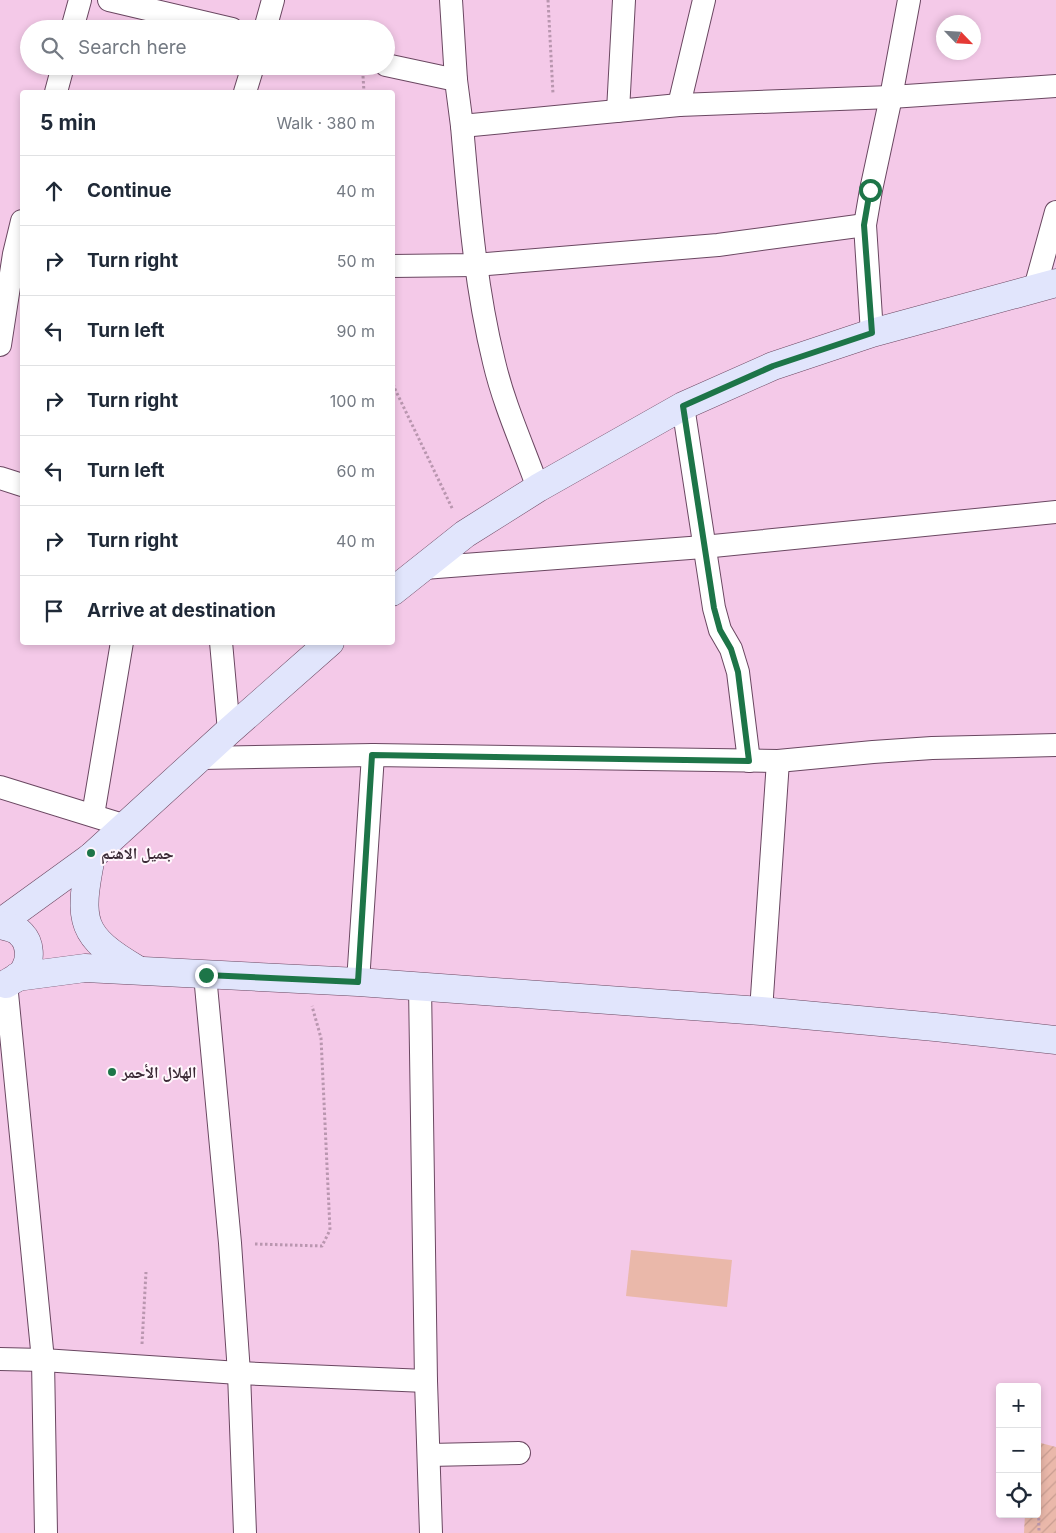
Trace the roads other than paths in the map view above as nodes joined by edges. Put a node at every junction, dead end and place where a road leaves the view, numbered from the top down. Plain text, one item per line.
1 (80, 0) edge
2 (109, 0) edge
3 (273, 0) edge
4 (451, 0) edge
5 (624, 0) edge
6 (704, 0) edge
7 (908, 0) edge
8 (74, 20) edge
9 (194, 20) edge
10 (267, 20) edge
11 (395, 68) edge
12 (60, 75) edge
13 (251, 75) edge
14 (456, 80) junction
15 (1056, 86) edge
16 (56, 90) edge
17 (247, 90) edge
18 (891, 97) junction
19 (678, 105) junction
20 (618, 111) junction
21 (462, 126) junction
22 (1056, 212) edge
23 (864, 225) junction
24 (20, 227) edge
25 (12, 253) edge
26 (475, 265) junction
27 (395, 266) edge
28 (1045, 286) edge
29 (872, 333) junction
30 (0, 345) edge
31 (683, 406) junction
32 (0, 478) edge
33 (20, 484) edge
34 (538, 488) junction
35 (1056, 512) edge
36 (703, 547) junction
37 (424, 568) junction
38 (395, 590) edge
39 (121, 645) edge
40 (221, 645) edge
41 (327, 645) edge
42 (229, 731) junction
43 (1056, 745) edge
44 (372, 755) junction
45 (201, 758) junction
46 (749, 761) junction
47 (778, 761) junction
48 (0, 787) edge
49 (93, 815) junction
50 (126, 826) junction
51 (91, 857) junction
52 (0, 924) edge
53 (139, 970) junction
54 (206, 975) junction
55 (8, 982) edge
56 (358, 982) junction
57 (420, 986) junction
58 (761, 1011) junction
59 (1056, 1040) edge
60 (0, 1359) edge
61 (43, 1360) junction
62 (240, 1373) junction
63 (426, 1381) junction
64 (519, 1453) dead end
65 (429, 1455) junction
66 (46, 1533) edge
67 (245, 1533) edge
68 (431, 1533) edge

1 - 8 street
2 - 9 street
3 - 10 street
4 - 14 street
5 - 20 street
6 - 19 street
7 - 18 street
11 - 14 street
12 - 16 street
13 - 17 street
14 - 21 street
15 - 18 street
18 - 19 street
18 - 23 street
19 - 20 street
20 - 21 street
21 - 26 street
22 - 28 street
23 - 26 street
23 - 29 street
24 - 25 street
25 - 30 street
26 - 27 street
26 - 34 street
28 - 29 street
29 - 31 street
31 - 34 street
31 - 36 street
32 - 33 street
34 - 37 street
35 - 36 street
36 - 37 street
36 - 46 street
37 - 38 street
39 - 49 street
40 - 42 street
41 - 42 street
42 - 45 street
43 - 47 street
44 - 45 street
44 - 46 street
44 - 56 street
45 - 50 street
46 - 47 street
47 - 58 street
48 - 49 street
49 - 50 street
50 - 51 street
51 - 52 street
51 - 53 street
52 - 55 street
53 - 54 street
53 - 55 street
54 - 56 street
54 - 62 street
55 - 61 street
56 - 57 street
57 - 58 street
57 - 63 street
58 - 59 street
60 - 61 street
61 - 62 street
61 - 66 street
62 - 63 street
62 - 67 street
63 - 65 street
64 - 65 street
65 - 68 street

